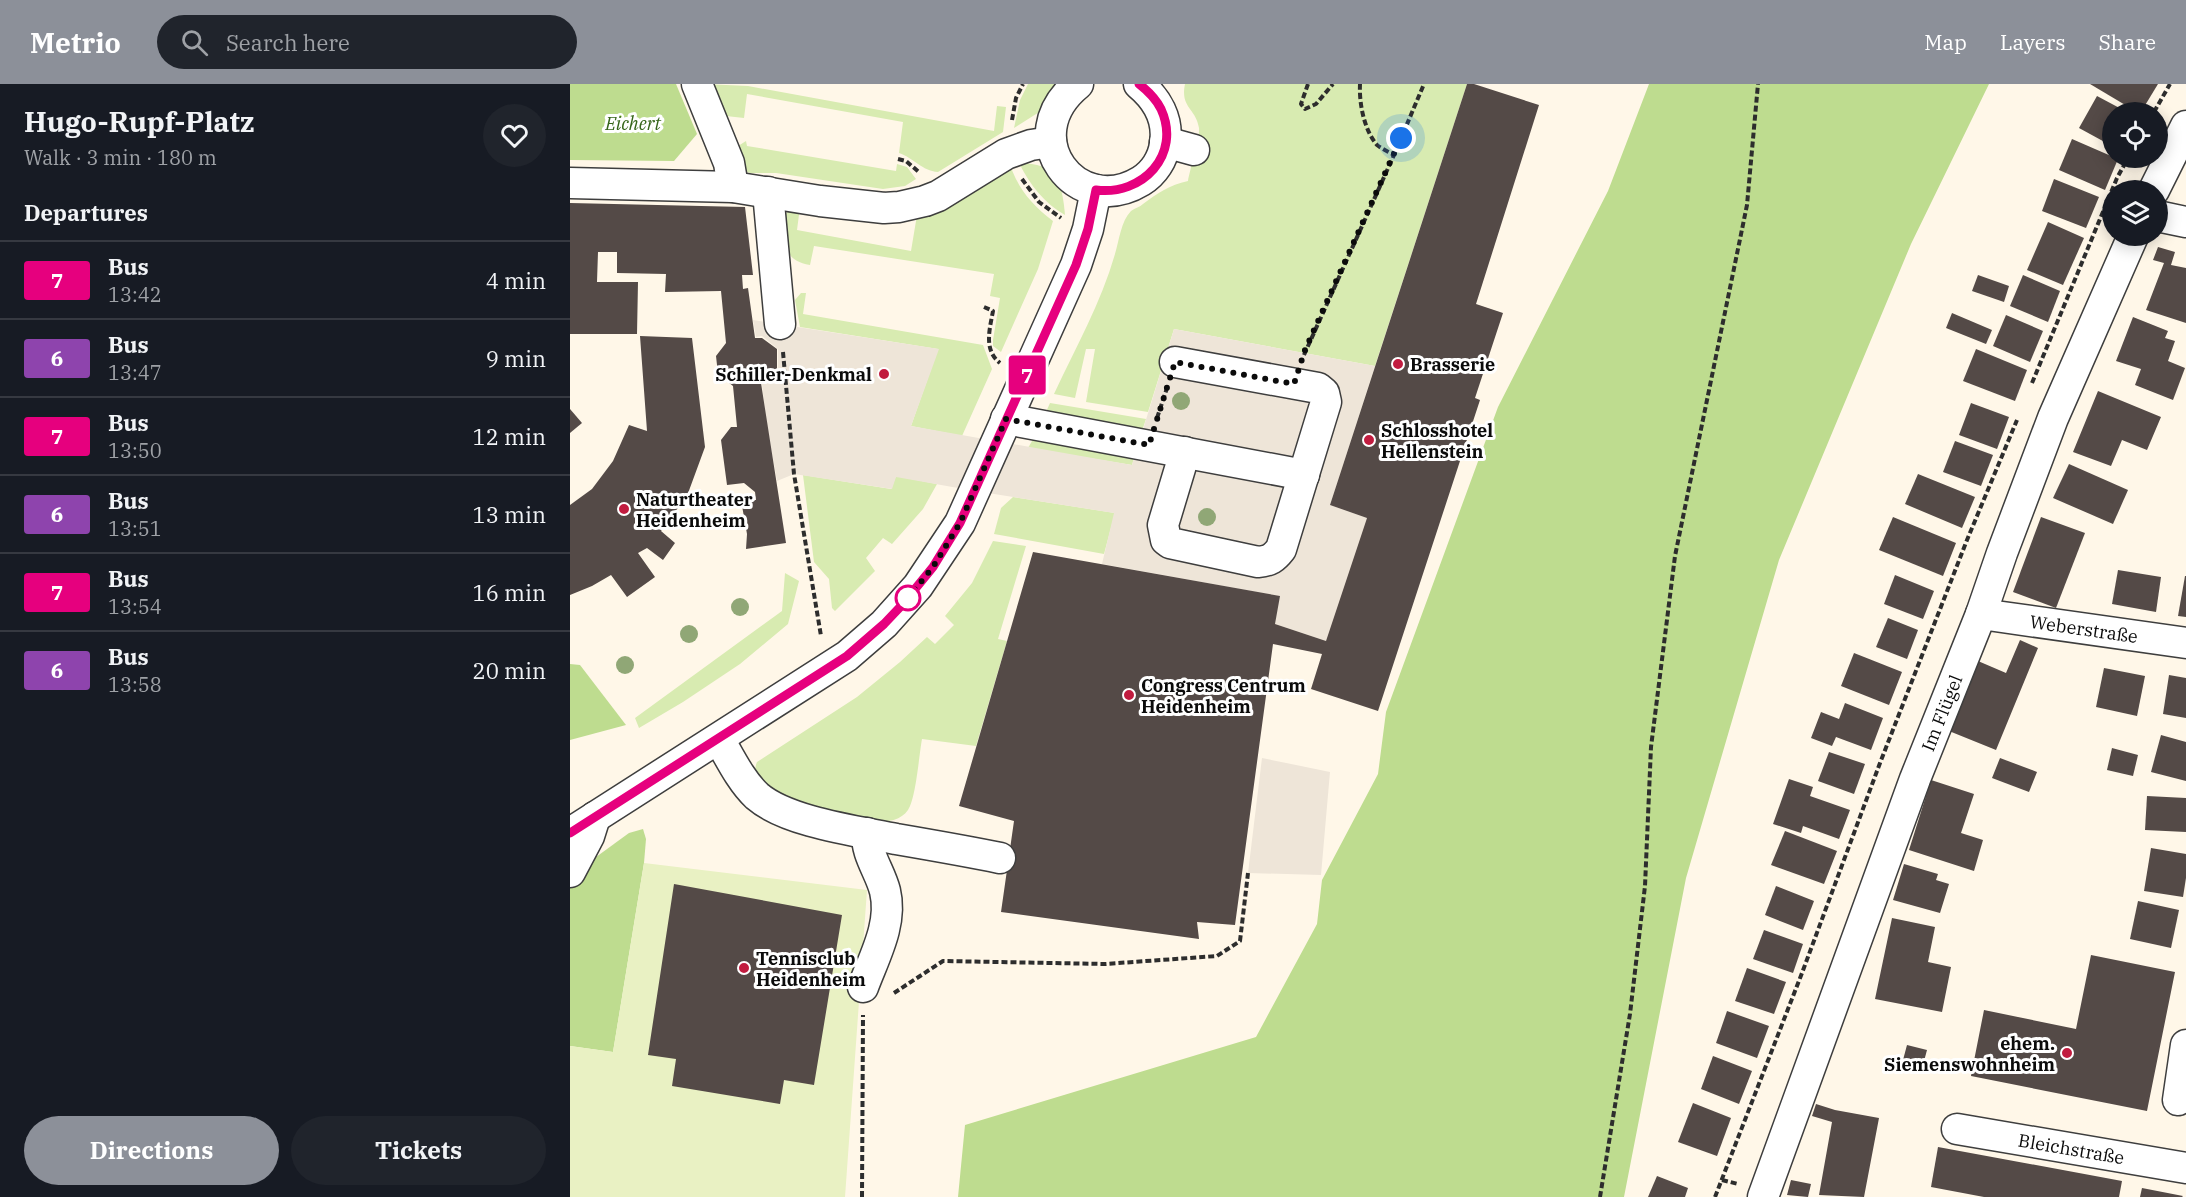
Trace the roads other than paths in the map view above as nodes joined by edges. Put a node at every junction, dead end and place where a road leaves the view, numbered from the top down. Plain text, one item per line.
1 (697, 84) edge
2 (1078, 84) edge
3 (1139, 84) edge
4 (2186, 126) edge
5 (1051, 142) junction
6 (1166, 142) junction
7 (1194, 150) dead end
8 (2159, 180) edge
9 (570, 183) edge
10 (733, 187) junction
11 (1096, 190) junction
12 (768, 192) junction
13 (2168, 218) edge
14 (2186, 222) edge
15 (2129, 246) edge
16 (780, 324) road end
17 (1175, 362) road end
18 (1006, 419) junction
19 (1185, 452) junction
20 (1304, 476) junction
21 (1981, 614) junction
22 (2186, 643) edge
23 (719, 739) junction
24 (595, 817) junction
25 (867, 833) junction
26 (570, 834) edge
27 (1000, 858) dead end
28 (570, 872) edge
29 (863, 987) road end
30 (2186, 1045) edge
31 (2178, 1100) dead end
32 (1957, 1129) dead end
33 (2186, 1168) edge
34 (1764, 1197) edge

1 - 10 street
2 - 5 street
3 - 6 street
4 - 8 street
5 - 11 street
5 - 12 street
6 - 7 street
6 - 11 street
9 - 10 street
10 - 12 street
11 - 18 street
12 - 16 street
13 - 14 street
15 - 21 street, Im Flügel
17 - 20 street
18 - 19 street
18 - 23 street
19 - 20 street
19 - 20 street
21 - 22 street, Weberstraße
21 - 34 street, Im Flügel
23 - 24 street
23 - 25 street
24 - 26 street
24 - 28 street
25 - 27 street
25 - 29 street
30 - 31 street
32 - 33 street, Bleichstraße

